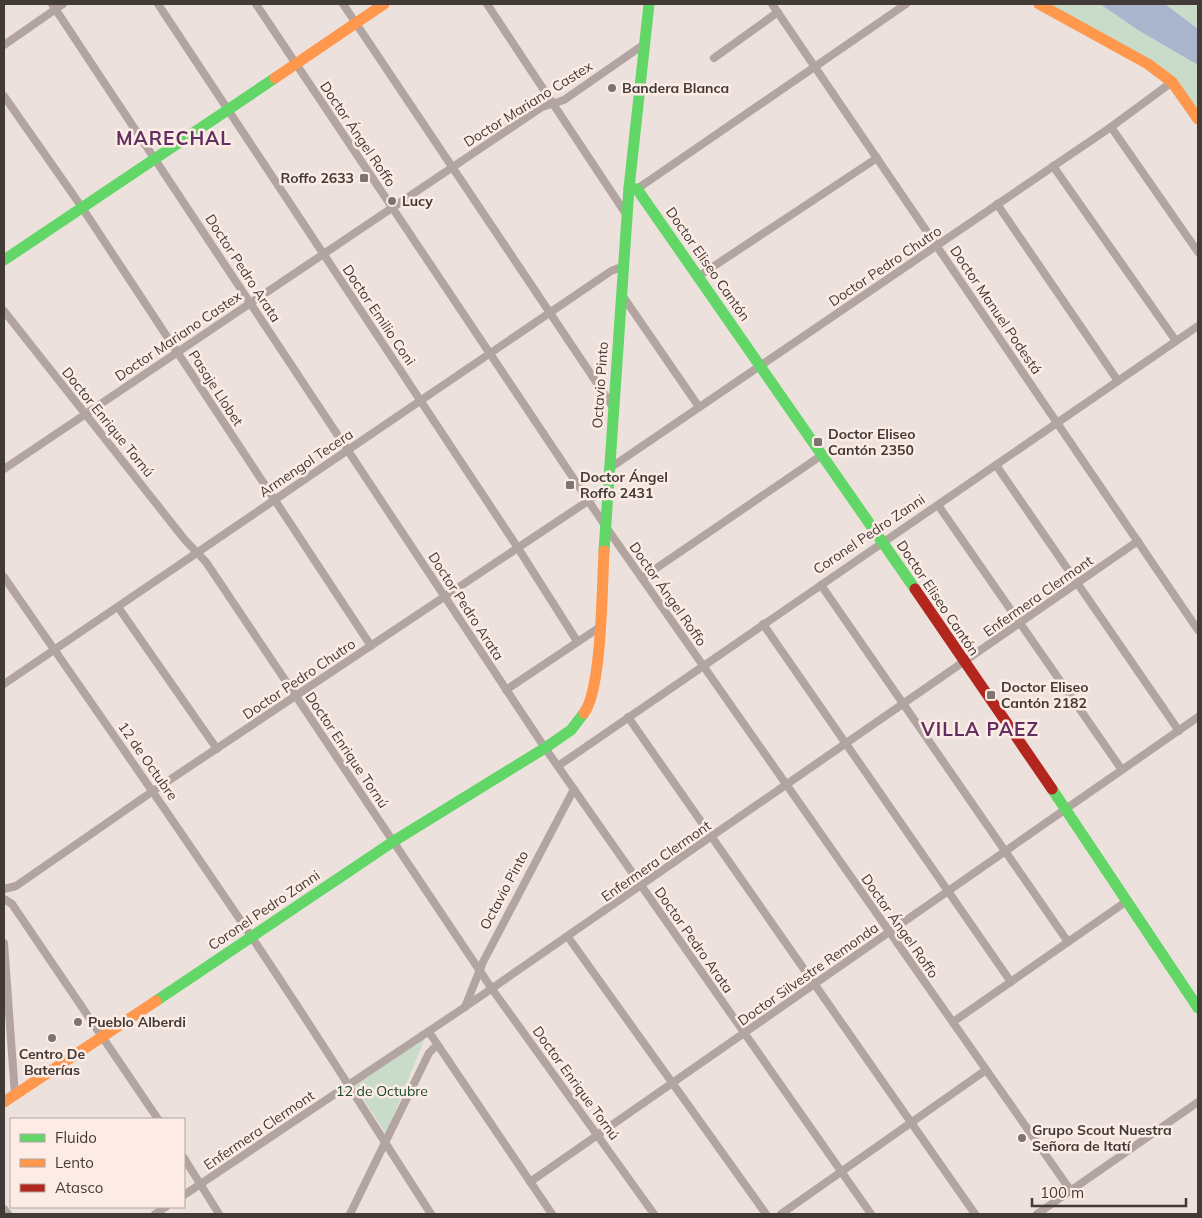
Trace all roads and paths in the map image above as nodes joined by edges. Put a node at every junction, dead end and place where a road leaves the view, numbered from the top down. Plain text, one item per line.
1 (63, 4) edge
2 (158, 4) edge
3 (256, 4) edge
4 (343, 4) edge
5 (384, 4) edge
6 (487, 4) edge
7 (649, 4) edge
8 (772, 4) edge
9 (906, 4) edge
10 (1039, 4) edge
11 (53, 7) edge
12 (778, 12) junction
13 (356, 22) junction
14 (4, 45) edge
15 (643, 45) junction
16 (714, 58) dead end
17 (296, 63) junction
18 (814, 65) junction
19 (1172, 82) junction
20 (4, 96) edge
21 (552, 103) junction
22 (227, 108) junction
23 (1198, 119) edge
24 (1110, 127) junction
25 (154, 157) junction
26 (877, 158) junction
27 (1053, 166) junction
28 (452, 167) junction
29 (633, 189) junction
30 (997, 204) junction
31 (81, 206) junction
32 (392, 207) junction
33 (628, 217) junction
34 (937, 245) junction
35 (1198, 252) edge
36 (323, 254) junction
37 (4, 260) edge
38 (624, 266) junction
39 (699, 276) junction
40 (622, 295) junction
41 (250, 302) junction
42 (4, 311) edge
43 (550, 313) junction
44 (1198, 326) edge
45 (1176, 342) junction
46 (177, 352) junction
47 (490, 353) junction
48 (760, 365) junction
49 (1118, 381) junction
50 (421, 401) junction
51 (613, 407) junction
52 (699, 407) junction
53 (86, 414) junction
54 (1058, 423) junction
55 (348, 450) junction
56 (822, 455) junction
57 (996, 465) junction
58 (610, 468) junction
59 (4, 469) edge
60 (608, 487) junction
61 (275, 500) junction
62 (589, 500) junction
63 (938, 505) junction
64 (606, 527) junction
65 (1138, 542) junction
66 (882, 543) junction
67 (518, 548) junction
68 (198, 553) junction
69 (4, 577) edge
70 (642, 578) junction
71 (1078, 584) junction
72 (821, 585) junction
73 (445, 596) junction
74 (118, 607) junction
75 (763, 624) junction
76 (1020, 624) junction
77 (600, 626) junction
78 (1198, 630) edge
79 (577, 641) junction
80 (371, 646) junction
81 (55, 650) junction
82 (964, 662) junction
83 (703, 666) junction
84 (4, 684) edge
85 (506, 690) junction
86 (296, 696) junction
87 (903, 704) junction
88 (628, 717) junction
89 (1198, 717) edge
90 (1178, 731) junction
91 (846, 744) junction
92 (217, 748) junction
93 (544, 748) junction
94 (558, 766) junction
95 (1122, 770) junction
96 (787, 785) junction
97 (574, 790) junction
98 (154, 791) junction
99 (1065, 810) junction
100 (712, 837) junction
101 (394, 841) junction
102 (1005, 851) junction
103 (641, 886) junction
104 (4, 889) edge
105 (948, 891) junction
106 (4, 899) edge
107 (1127, 901) junction
108 (890, 932) junction
109 (252, 936) junction
110 (568, 937) junction
111 (1068, 942) junction
112 (4, 943) edge
113 (480, 970) junction
114 (1011, 982) junction
115 (814, 984) junction
116 (492, 989) junction
117 (465, 1007) junction
118 (1198, 1008) edge
119 (953, 1022) junction
120 (429, 1032) junction
121 (744, 1033) junction
122 (102, 1036) junction
123 (437, 1045) junction
124 (986, 1070) junction
125 (672, 1083) junction
126 (350, 1084) junction
127 (8, 1098) edge
128 (1198, 1102) edge
129 (157, 1118) edge
130 (911, 1123) junction
131 (598, 1135) junction
132 (385, 1144) junction
133 (185, 1160) edge
134 (842, 1172) junction
135 (530, 1182) junction
136 (201, 1184) junction
137 (1070, 1191) junction
138 (185, 1194) edge
139 (4, 1209) edge
140 (8, 1214) edge
141 (219, 1214) edge
142 (350, 1214) edge
143 (431, 1214) edge
144 (552, 1214) edge
145 (654, 1214) edge
146 (766, 1214) edge
147 (781, 1214) edge
148 (871, 1214) edge
149 (975, 1214) edge
150 (1037, 1214) edge

1 - 11 street
2 - 22 street, Doctor Emilio Coni
3 - 17 street, Doctor Ángel Roffo
4 - 13 street
5 - 13 main road
6 - 21 street
7 - 15 main road, Octavio Pinto
8 - 12 street, Doctor Manuel Podestá
9 - 18 street
10 - 19 main road
11 - 14 street
11 - 25 street, Doctor Pedro Arata
12 - 16 street
12 - 18 street, Doctor Manuel Podestá
13 - 17 main road
13 - 28 street
15 - 21 street, Doctor Mariano Castex
15 - 29 main road, Octavio Pinto
17 - 22 main road
17 - 32 street, Doctor Ángel Roffo
18 - 26 street, Doctor Manuel Podestá
18 - 29 street
19 - 23 main road
19 - 24 street, Doctor Pedro Chutro
20 - 31 street, Pasaje Llobet
21 - 28 street, Doctor Mariano Castex
21 - 33 street
22 - 25 main road
22 - 36 street, Doctor Emilio Coni
24 - 27 street, Doctor Pedro Chutro
24 - 35 street
25 - 31 main road
25 - 41 street, Doctor Pedro Arata
26 - 34 street, Doctor Manuel Podestá
26 - 39 street
27 - 30 street, Doctor Pedro Chutro
27 - 45 street
28 - 32 street, Doctor Mariano Castex
28 - 43 street
29 - 33 main road, Octavio Pinto
29 - 39 main road, Doctor Eliseo Cantón
30 - 34 street, Doctor Pedro Chutro
30 - 49 street
31 - 37 main road
31 - 46 street, Pasaje Llobet
32 - 36 street, Doctor Mariano Castex
32 - 47 street, Doctor Ángel Roffo
33 - 38 main road, Octavio Pinto
34 - 48 street, Doctor Pedro Chutro
34 - 54 street, Doctor Manuel Podestá
36 - 41 street, Doctor Mariano Castex
36 - 50 street, Doctor Emilio Coni
38 - 40 main road, Octavio Pinto
38 - 43 street, Armengol Tecera
39 - 48 main road, Doctor Eliseo Cantón
40 - 51 main road, Octavio Pinto
40 - 52 street
41 - 46 street, Doctor Mariano Castex
41 - 55 street, Doctor Pedro Arata
42 - 53 street, Doctor Enrique Tornú
43 - 47 street, Armengol Tecera
43 - 51 street
44 - 45 street, Coronel Pedro Zanni
45 - 49 street, Coronel Pedro Zanni
46 - 53 street, Doctor Mariano Castex
46 - 61 street, Pasaje Llobet
47 - 50 street, Armengol Tecera
47 - 62 street, Doctor Ángel Roffo
48 - 52 street, Doctor Pedro Chutro
48 - 56 main road, Doctor Eliseo Cantón
49 - 54 street, Coronel Pedro Zanni
50 - 55 street, Armengol Tecera
50 - 67 street, Doctor Emilio Coni
51 - 58 main road, Octavio Pinto
52 - 58 street, Doctor Pedro Chutro
53 - 59 street, Doctor Mariano Castex
53 - 68 street, Doctor Enrique Tornú
54 - 57 street, Coronel Pedro Zanni
54 - 65 street, Doctor Manuel Podestá
55 - 61 street, Armengol Tecera
55 - 73 street, Doctor Pedro Arata
56 - 66 main road, Doctor Eliseo Cantón
56 - 70 street
57 - 63 street, Coronel Pedro Zanni
57 - 71 street
58 - 60 main road, Octavio Pinto
60 - 62 street, Doctor Pedro Chutro
60 - 64 main road, Octavio Pinto
61 - 68 street, Armengol Tecera
61 - 80 street, Pasaje Llobet
62 - 64 street, Doctor Ángel Roffo
62 - 67 street, Doctor Pedro Chutro
63 - 66 street, Coronel Pedro Zanni
63 - 76 street
64 - 70 street, Doctor Ángel Roffo
64 - 77 main road, Octavio Pinto
65 - 71 street, Enfermera Clermont
65 - 78 street, Doctor Manuel Podestá
66 - 72 street, Coronel Pedro Zanni
66 - 82 main road, Doctor Eliseo Cantón
67 - 73 street, Doctor Pedro Chutro
67 - 79 street, Doctor Emilio Coni
68 - 74 street, Armengol Tecera
68 - 86 street, Doctor Enrique Tornú
69 - 81 street, 12 de Octubre
70 - 83 street, Doctor Ángel Roffo
71 - 76 street, Enfermera Clermont
71 - 90 street
72 - 75 street, Coronel Pedro Zanni
72 - 87 street
73 - 80 street, Doctor Pedro Chutro
73 - 85 street, Doctor Pedro Arata
74 - 81 street, Armengol Tecera
74 - 92 street
75 - 83 street, Coronel Pedro Zanni
75 - 91 street
76 - 82 street, Enfermera Clermont
76 - 95 street
77 - 79 street
77 - 93 main road, Octavio Pinto
79 - 85 street
80 - 86 street, Doctor Pedro Chutro
81 - 84 street, Armengol Tecera
81 - 98 street, 12 de Octubre
82 - 87 street, Enfermera Clermont
82 - 99 main road, Doctor Eliseo Cantón
83 - 88 street, Coronel Pedro Zanni
83 - 96 street, Doctor Ángel Roffo
85 - 93 street, Doctor Pedro Arata
86 - 92 street, Doctor Pedro Chutro
86 - 101 street, Doctor Enrique Tornú
87 - 91 street, Enfermera Clermont
87 - 102 street
88 - 94 street, Coronel Pedro Zanni
88 - 100 street
89 - 90 street, Doctor Silvestre Remonda
90 - 95 street, Doctor Silvestre Remonda
91 - 96 street, Enfermera Clermont
91 - 105 street
92 - 98 street, Doctor Pedro Chutro
93 - 94 street, Doctor Pedro Arata
93 - 101 main road, Coronel Pedro Zanni
94 - 97 street, Doctor Pedro Arata
95 - 99 street, Doctor Silvestre Remonda
96 - 100 street, Enfermera Clermont
96 - 108 street, Doctor Ángel Roffo
97 - 103 street, Doctor Pedro Arata
97 - 113 street, Octavio Pinto
98 - 104 street, Doctor Pedro Chutro
98 - 109 street, 12 de Octubre
99 - 102 street, Doctor Silvestre Remonda
99 - 107 main road, Doctor Eliseo Cantón
100 - 103 street, Enfermera Clermont
100 - 115 street
101 - 109 main road, Coronel Pedro Zanni
101 - 113 street, Doctor Enrique Tornú
102 - 105 street, Doctor Silvestre Remonda
102 - 111 street
103 - 110 street, Enfermera Clermont
103 - 121 street, Doctor Pedro Arata
105 - 108 street, Doctor Silvestre Remonda
105 - 114 street
106 - 122 street
107 - 111 street
107 - 118 main road, Doctor Eliseo Cantón
108 - 115 street, Doctor Silvestre Remonda
108 - 119 street, Doctor Ángel Roffo
109 - 122 main road, Coronel Pedro Zanni
109 - 126 street, 12 de Octubre
110 - 116 street, Enfermera Clermont
110 - 125 street
111 - 114 street
112 - 127 street
113 - 116 street, Doctor Enrique Tornú
113 - 117 street, Octavio Pinto
114 - 119 street
115 - 121 street, Doctor Silvestre Remonda
115 - 130 street
116 - 117 street, Enfermera Clermont
116 - 131 street, Doctor Enrique Tornú
117 - 120 street, Enfermera Clermont
119 - 124 street, Doctor Ángel Roffo
120 - 123 street
120 - 126 street, Enfermera Clermont
121 - 125 street, Doctor Silvestre Remonda
121 - 134 street, Doctor Pedro Arata
122 - 127 main road, Coronel Pedro Zanni
122 - 129 street
123 - 132 street
123 - 135 street
124 - 130 street
124 - 137 street, Doctor Ángel Roffo
125 - 131 street, Doctor Silvestre Remonda
125 - 146 street
126 - 132 street, 12 de Octubre
126 - 136 street, Enfermera Clermont
128 - 137 street
130 - 134 street
130 - 149 street
131 - 135 street, Doctor Silvestre Remonda
131 - 145 street, Doctor Enrique Tornú
132 - 142 street
132 - 143 street, 12 de Octubre
133 - 136 street
134 - 147 street
134 - 148 street, Doctor Pedro Arata
135 - 144 street
136 - 138 street, Enfermera Clermont
136 - 141 street
137 - 150 street
139 - 140 street

